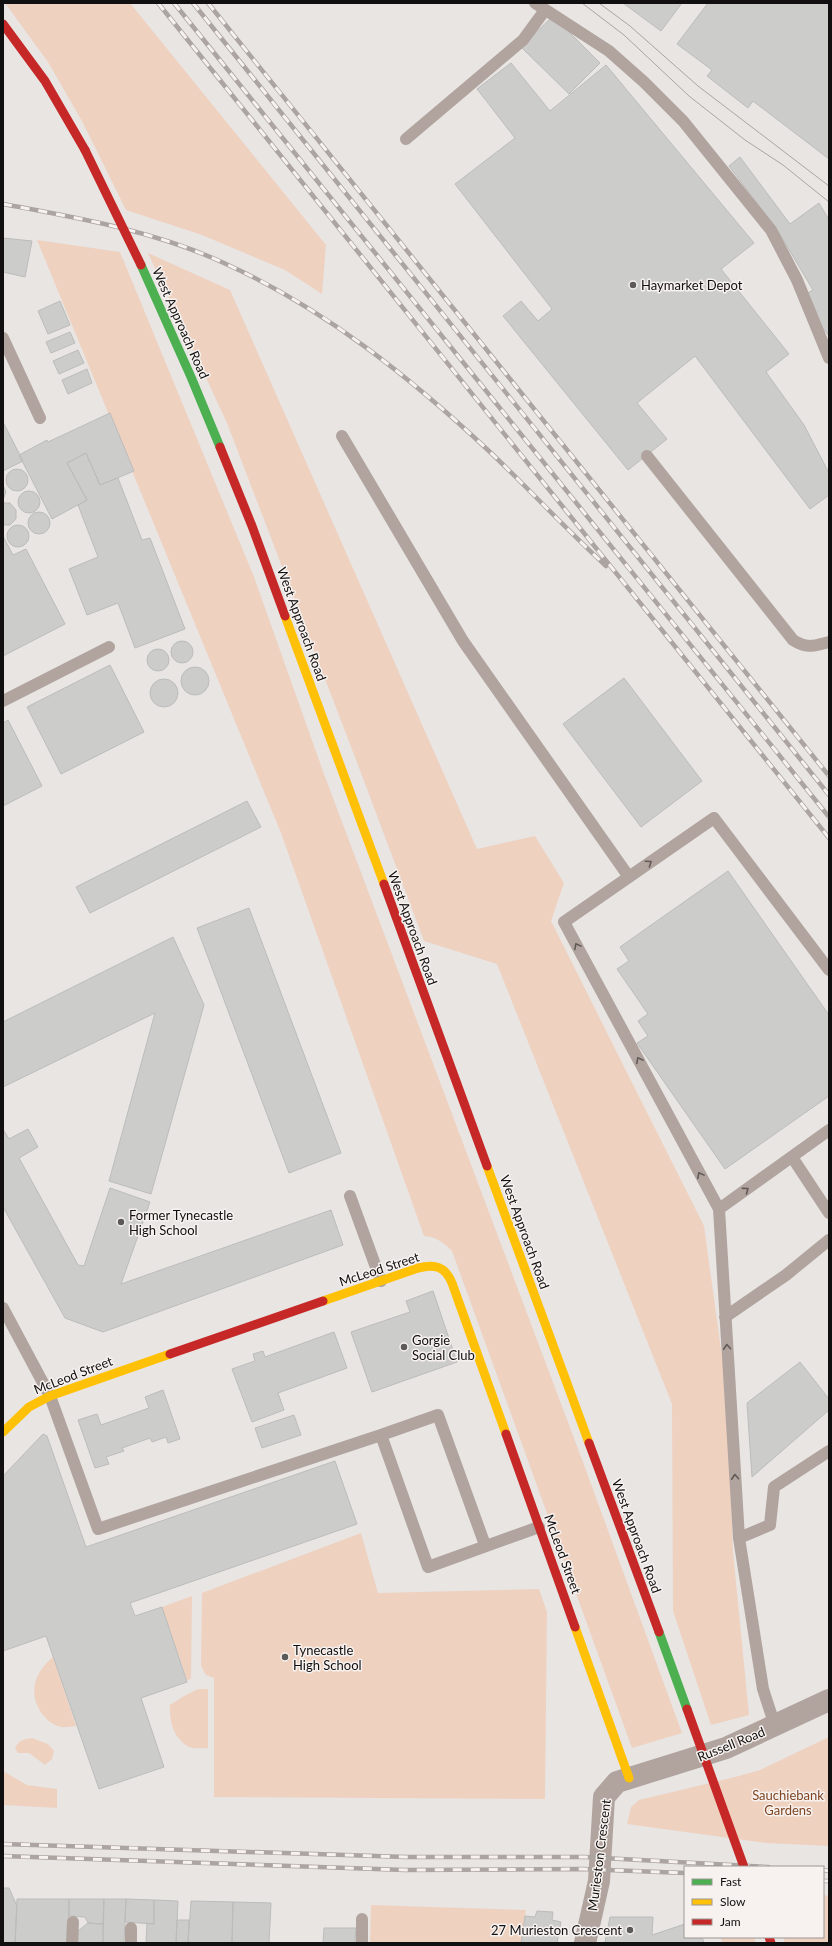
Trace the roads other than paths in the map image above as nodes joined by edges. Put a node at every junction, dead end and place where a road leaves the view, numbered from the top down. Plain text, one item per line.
1 (535, 3) edge
2 (546, 10) junction
3 (3, 24) edge
4 (406, 139) dead end
5 (3, 338) edge
6 (829, 358) edge
7 (40, 418) dead end
8 (342, 436) dead end
9 (646, 456) dead end
10 (829, 642) edge
11 (109, 647) dead end
12 (3, 701) edge
13 (629, 877) junction
14 (829, 970) edge
15 (829, 1130) edge
16 (792, 1156) junction
17 (350, 1196) dead end
18 (719, 1209) junction
19 (829, 1213) edge
20 (829, 1240) edge
21 (381, 1281) junction
22 (3, 1308) edge
23 (725, 1317) junction
24 (50, 1396) junction
25 (3, 1432) edge
26 (382, 1435) junction
27 (829, 1451) edge
28 (539, 1527) junction
29 (739, 1538) junction
30 (485, 1545) junction
31 (829, 1700) edge
32 (775, 1726) junction
33 (629, 1778) junction
34 (744, 1866) edge
35 (362, 1920) dead end
36 (73, 1922) dead end
37 (131, 1928) dead end
38 (72, 1943) edge
39 (131, 1943) edge
40 (362, 1943) edge
41 (586, 1943) edge

1 - 2 lane
2 - 4 lane
2 - 6 lane
3 - 34 street, West Approach Road, bridge
5 - 7 lane
8 - 13 lane
9 - 10 lane
11 - 12 lane
13 -> 14 lane
18 -> 13 lane
15 - 16 lane
18 -> 16 lane
16 - 19 lane
17 - 21 lane
18 - 23 lane
20 - 23 lane
21 - 24 street, McLeod Street
21 - 28 street, McLeod Street
22 - 24 lane
29 -> 23 lane
24 - 25 street, McLeod Street
24 - 26 lane
26 - 30 lane
26 - 30 lane
27 - 29 lane
28 - 30 lane
28 - 33 street, McLeod Street
29 - 32 lane
31 - 32 street, Russell Road
32 - 33 street, Russell Road
33 - 41 street, Murieston Crescent
35 - 40 lane
36 - 38 lane
37 - 39 lane

